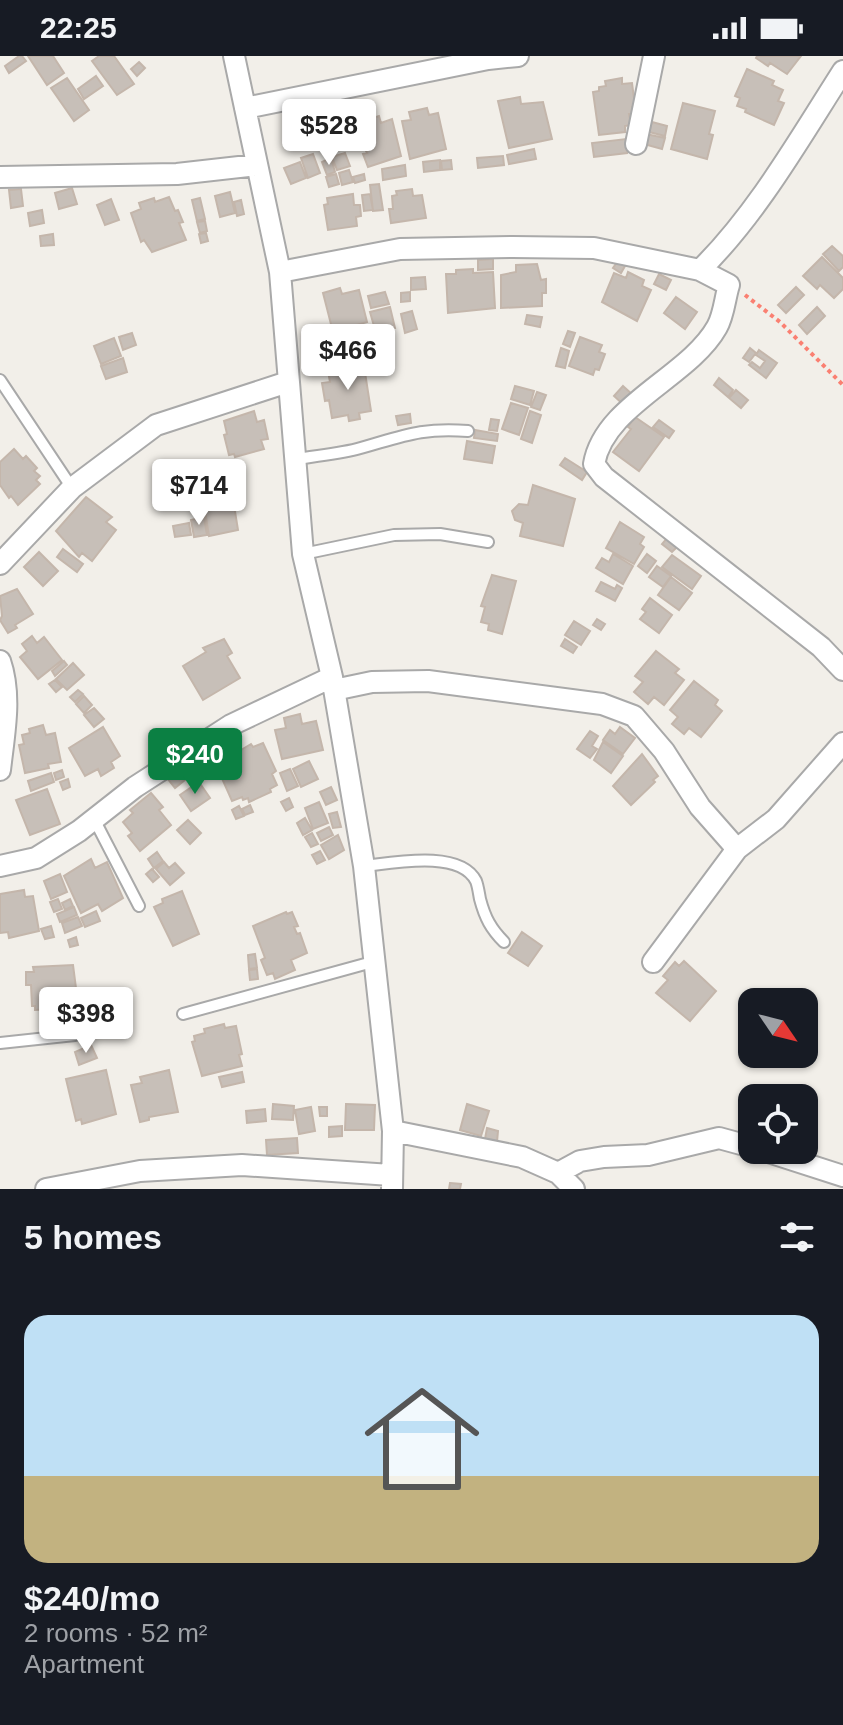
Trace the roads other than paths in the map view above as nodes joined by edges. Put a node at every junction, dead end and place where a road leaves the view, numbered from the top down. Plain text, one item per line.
1 (234, 56) edge
2 (518, 56) edge
3 (654, 56) edge
4 (433, 63) edge
5 (843, 71) edge
6 (245, 108) junction
7 (636, 144) dead end
8 (257, 165) junction
9 (0, 177) edge
10 (700, 270) junction
11 (280, 272) junction
12 (0, 380) edge
13 (288, 382) junction
14 (468, 431) dead end
15 (293, 459) junction
16 (72, 488) junction
17 (488, 542) dead end
18 (303, 554) junction
19 (0, 564) edge
20 (0, 661) edge
21 (843, 670) edge
22 (333, 684) junction
23 (843, 743) edge
24 (0, 770) edge
25 (94, 819) junction
26 (737, 849) junction
27 (0, 866) edge
28 (364, 866) junction
29 (139, 906) dead end
30 (504, 942) dead end
31 (376, 961) junction
32 (653, 962) dead end
33 (183, 1014) dead end
34 (75, 1035) dead end
35 (0, 1043) edge
36 (393, 1131) junction
37 (738, 1143) edge
38 (806, 1164) edge
39 (558, 1173) junction
40 (843, 1176) edge
41 (392, 1182) edge
42 (46, 1189) edge
43 (574, 1189) edge

1 - 6 street
2 - 4 street
3 - 7 street
4 - 6 street
5 - 10 street
6 - 8 street
8 - 9 street
8 - 11 street
10 - 11 street
10 - 21 street
11 - 13 street
12 - 16 lane
13 - 15 street
13 - 16 street
14 - 15 lane
15 - 18 street
16 - 19 street
17 - 18 lane
18 - 22 street
20 - 24 street
22 - 25 street
22 - 26 street
22 - 28 street
23 - 26 street
25 - 27 street
25 - 29 lane
26 - 32 street
28 - 30 lane
28 - 31 street
31 - 33 lane
31 - 36 street
34 - 35 lane
36 - 39 street
36 - 41 street
37 - 39 street
38 - 40 street
39 - 43 street
41 - 42 street

